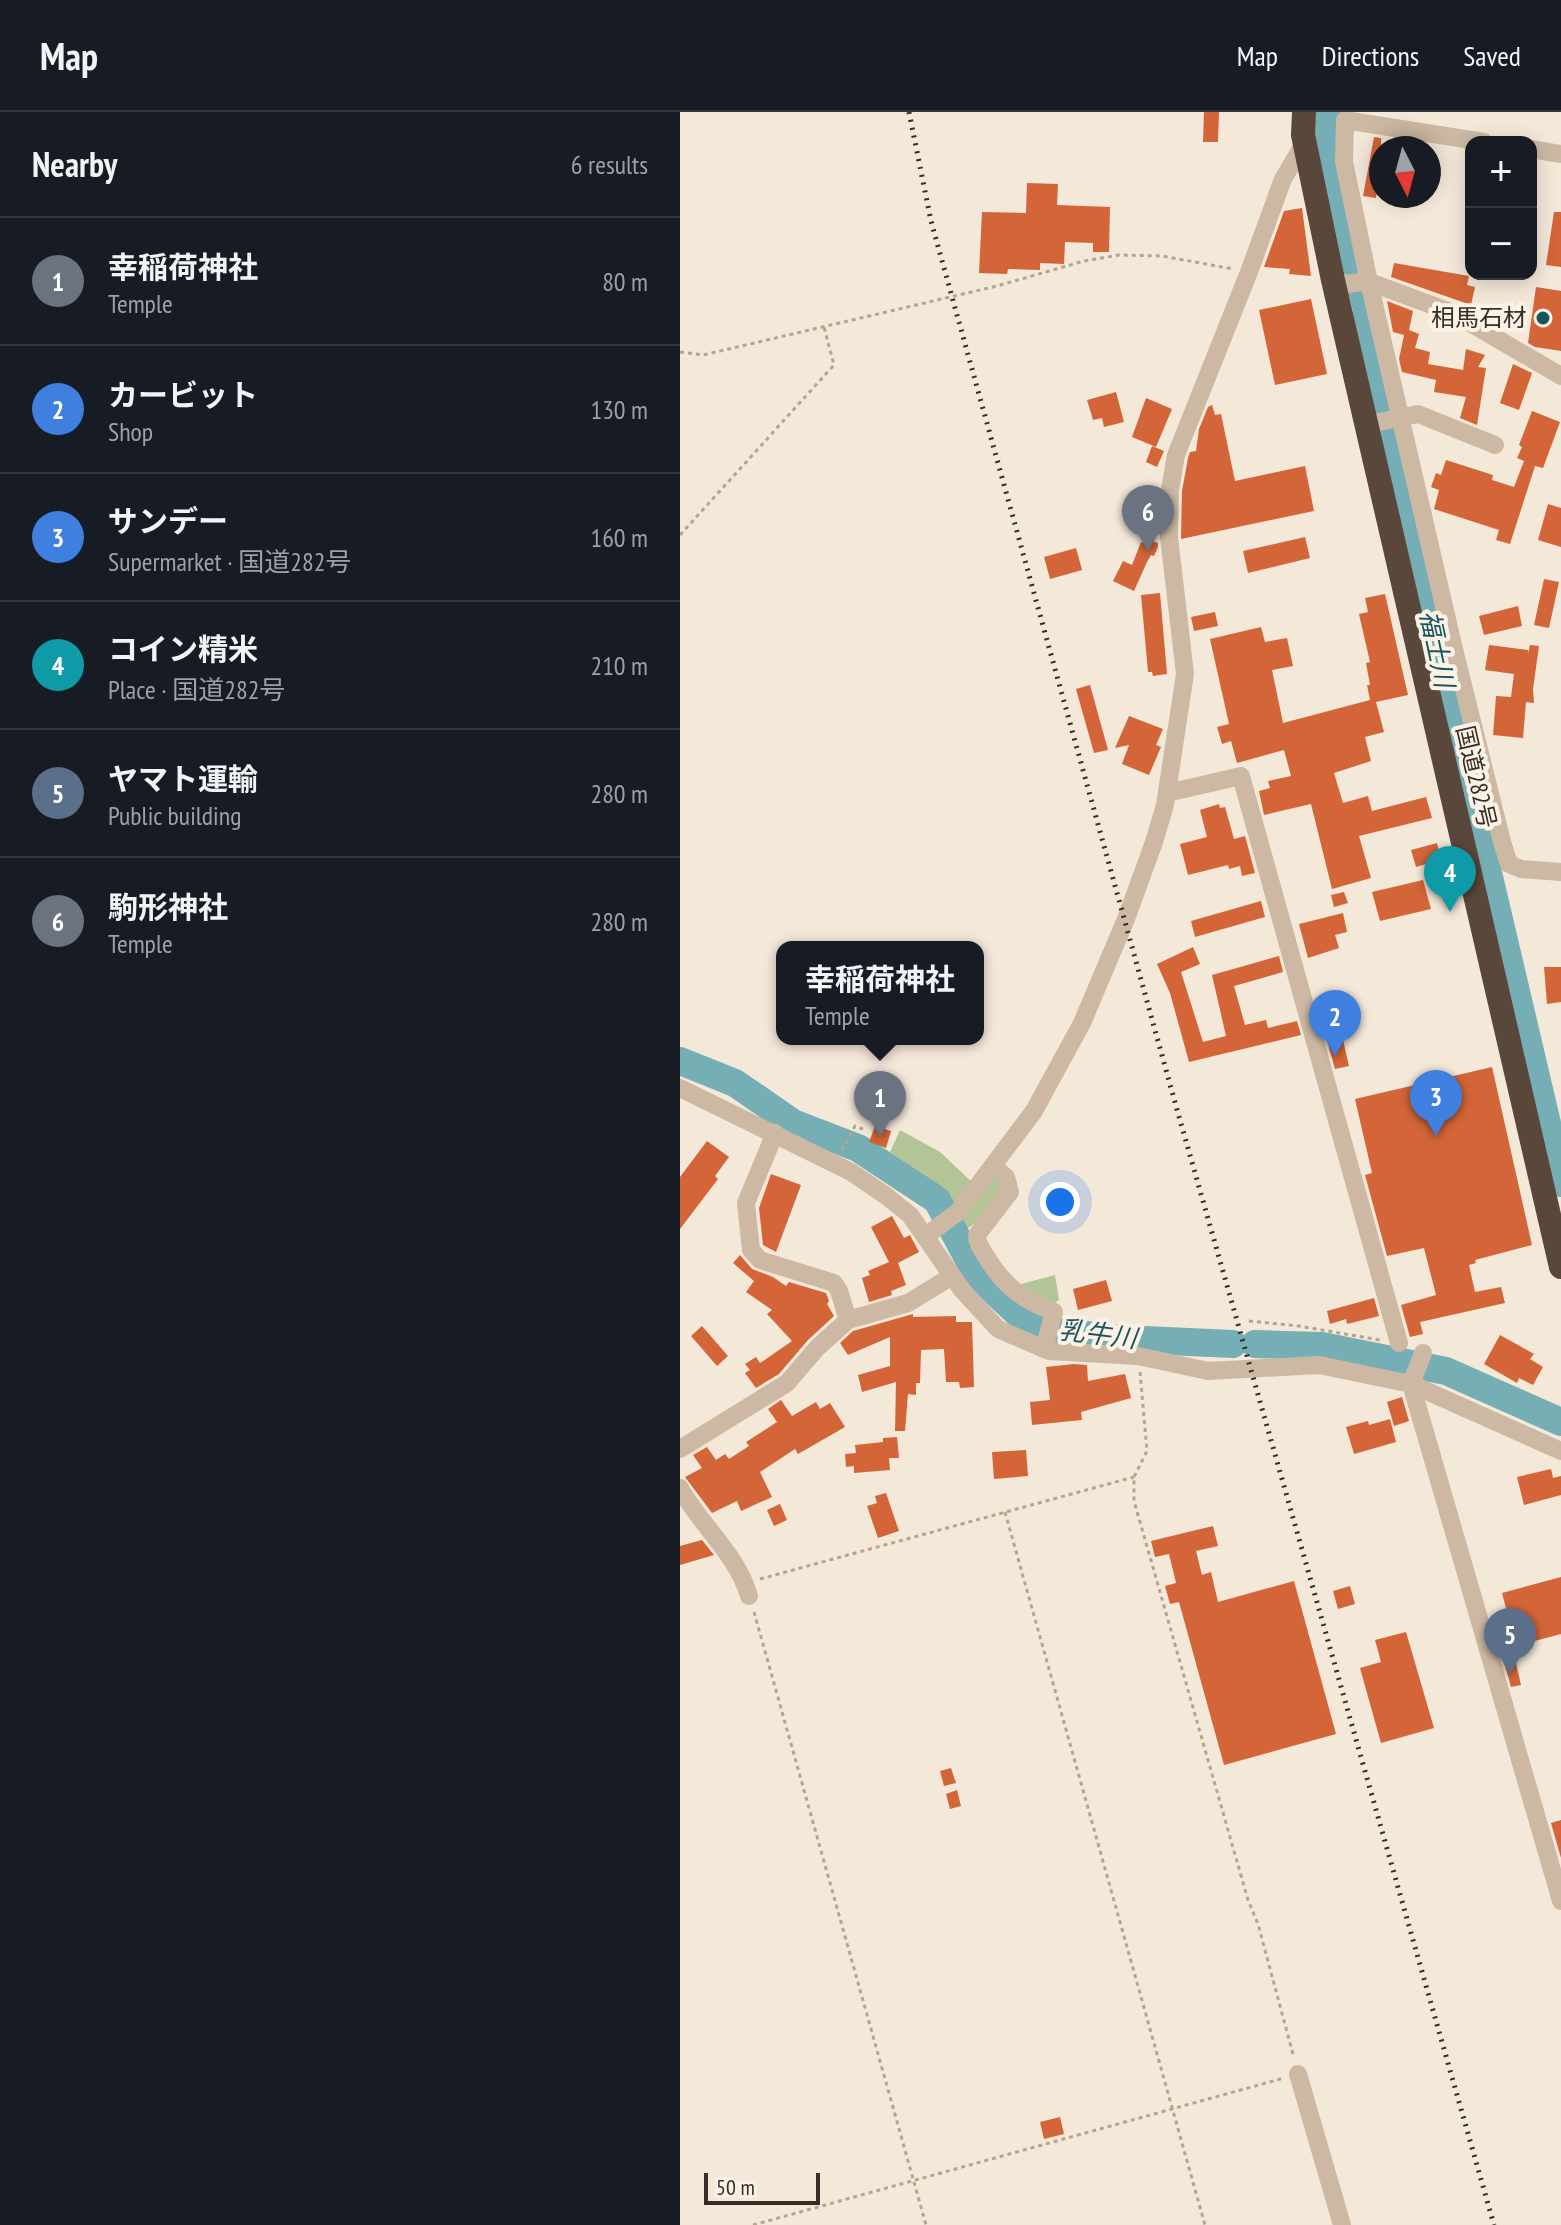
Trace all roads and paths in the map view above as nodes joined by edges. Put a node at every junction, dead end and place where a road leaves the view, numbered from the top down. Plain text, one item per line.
1 (1304, 112) edge
2 (1346, 116) edge
3 (1465, 138) edge
4 (1305, 142) junction
5 (1537, 150) edge
6 (1561, 154) edge
7 (1249, 272) junction
8 (1340, 282) junction
9 (1368, 282) junction
10 (824, 327) junction
11 (680, 352) edge
12 (1561, 376) edge
13 (1399, 418) junction
14 (1365, 425) junction
15 (1495, 445) dead end
16 (680, 535) edge
17 (1456, 661) junction
18 (1424, 670) junction
19 (1167, 793) junction
20 (1561, 872) edge
21 (680, 1088) edge
22 (865, 1130) dead end
23 (775, 1133) junction
24 (839, 1155) dead end
25 (993, 1166) junction
26 (927, 1235) junction
27 (1561, 1267) edge
28 (952, 1276) junction
29 (848, 1320) junction
30 (1249, 1321) dead end
31 (1399, 1343) joint
32 (1044, 1348) junction
33 (1423, 1353) dead end
34 (1138, 1356) junction
35 (1413, 1381) junction
36 (680, 1449) edge
37 (1561, 1451) edge
38 (1134, 1477) junction
39 (680, 1488) edge
40 (1005, 1512) junction
41 (748, 1589) junction
42 (1561, 1901) edge
43 (1298, 2074) junction
44 (1172, 2109) junction
45 (913, 2180) junction
46 (753, 2225) edge
47 (926, 2225) edge
48 (1205, 2225) edge
49 (1342, 2225) edge

1 - 4 highway, 国道282号
2 - 3 street
2 - 9 street
4 - 7 street
4 - 8 highway, 国道282号
5 - 6 street
7 - 10 path
7 - 19 street
8 - 9 street
8 - 14 highway, 国道282号
9 - 12 street
9 - 13 street
10 - 11 path
10 - 16 path
13 - 14 street
13 - 15 street
13 - 17 street
14 - 18 highway, 国道282号
17 - 18 street
17 - 20 street
18 - 27 highway, 国道282号
19 - 25 street
19 - 31 street
21 - 23 street
22 - 24 path
23 - 26 street
23 - 29 street
25 - 26 street
25 - 32 street
26 - 28 street
28 - 29 street
28 - 32 street
29 - 36 street
30 - 31 path
32 - 34 street
33 - 35 street
34 - 35 street
34 - 38 path
35 - 37 street
35 - 42 street
38 - 40 path
38 - 43 path
39 - 41 street
40 - 41 path
40 - 44 path
41 - 45 path
43 - 44 path
43 - 49 street
44 - 45 path
44 - 48 path
45 - 46 path
45 - 47 path

